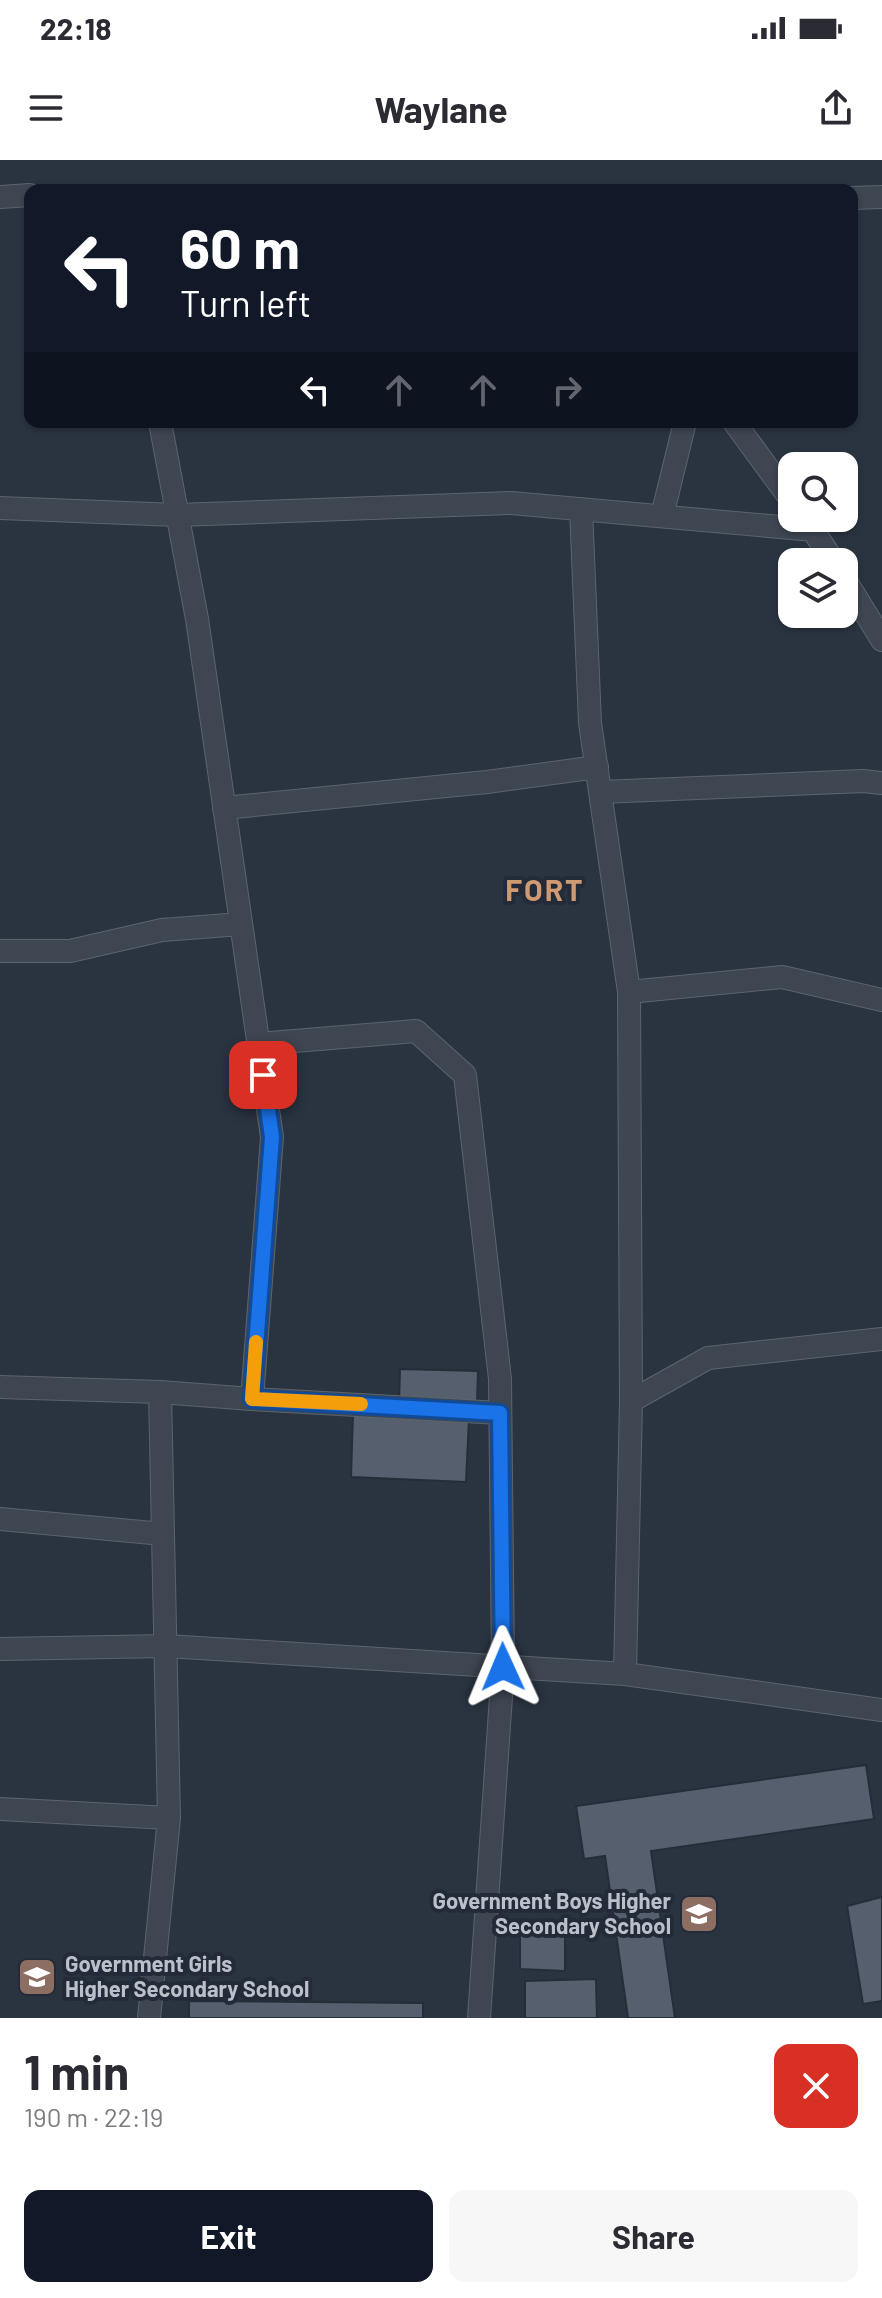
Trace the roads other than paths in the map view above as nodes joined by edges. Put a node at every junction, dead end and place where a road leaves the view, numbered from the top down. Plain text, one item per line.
1 (24, 195) edge
2 (0, 197) edge
3 (882, 197) edge
4 (858, 198) edge
5 (161, 428) edge
6 (684, 428) edge
7 (738, 428) edge
8 (778, 482) edge
9 (0, 508) edge
10 (581, 509) junction
11 (177, 515) junction
12 (662, 516) junction
13 (778, 522) edge
14 (858, 601) edge
15 (882, 640) edge
16 (597, 767) junction
17 (882, 783) edge
18 (601, 792) junction
19 (224, 808) junction
20 (241, 924) junction
21 (0, 951) edge
22 (629, 992) junction
23 (882, 1000) edge
24 (258, 1044) junction
25 (882, 1339) edge
26 (0, 1387) edge
27 (160, 1392) junction
28 (252, 1399) junction
29 (631, 1401) junction
30 (500, 1413) junction
31 (0, 1519) edge
32 (163, 1534) junction
33 (166, 1646) junction
34 (0, 1649) edge
35 (503, 1667) junction
36 (625, 1674) junction
37 (882, 1710) edge
38 (0, 1809) edge
39 (169, 1818) junction
40 (149, 2018) edge
41 (479, 2018) edge

1 - 2 street
3 - 4 street
5 - 11 street
6 - 12 street
7 - 8 street
9 - 11 street
10 - 11 street
10 - 12 street
10 - 16 street
11 - 19 street
12 - 13 street
14 - 15 street
16 - 18 street
16 - 19 street
17 - 18 street
18 - 22 street
19 - 20 street
20 - 21 street
20 - 24 street
22 - 23 street
22 - 29 street
24 - 28 street
24 - 30 street
25 - 29 street
26 - 27 street
27 - 28 street
27 - 32 street
28 - 30 street
29 - 36 street
30 - 35 street
31 - 32 street
32 - 33 street
33 - 34 street
33 - 35 street
33 - 39 street
35 - 36 street
35 - 41 street
36 - 37 street
38 - 39 street
39 - 40 street

